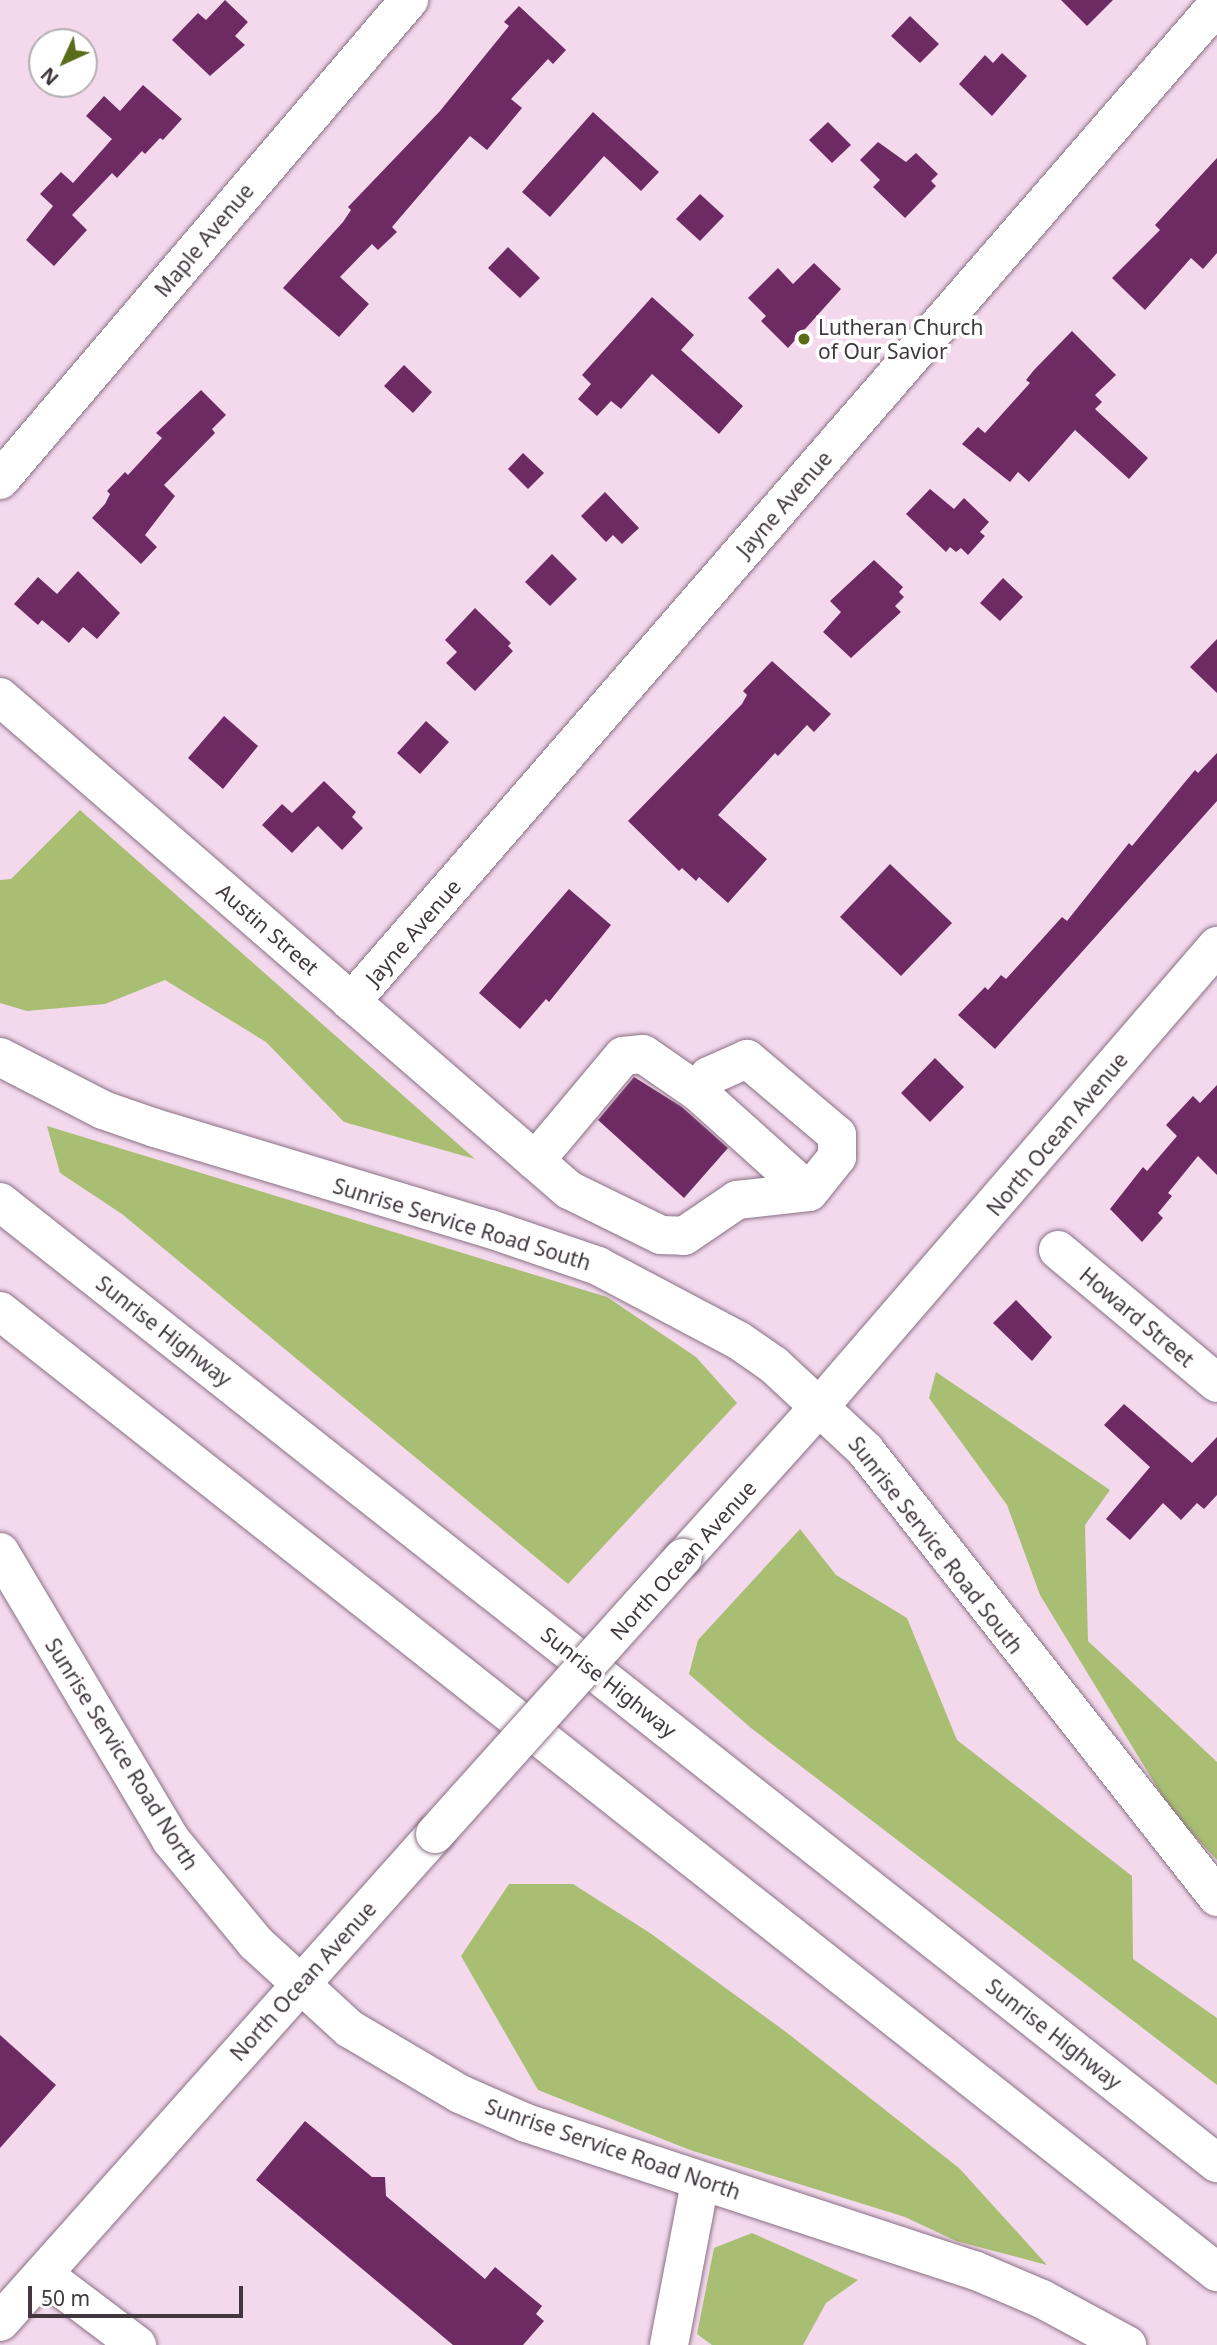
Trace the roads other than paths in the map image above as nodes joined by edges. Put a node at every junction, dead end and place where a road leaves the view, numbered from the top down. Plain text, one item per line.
1 (409, 0) edge
2 (1217, 5) edge
3 (0, 480) edge
4 (0, 697) edge
5 (1217, 946) edge
6 (351, 1002) junction
7 (0, 1057) edge
8 (698, 1092) junction
9 (536, 1161) junction
10 (809, 1192) junction
11 (0, 1195) edge
12 (0, 1202) edge
13 (33, 1228) junction
14 (1058, 1250) dead end
15 (0, 1311) edge
16 (1217, 1383) edge
17 (820, 1406) junction
18 (0, 1552) edge
19 (1217, 1897) edge
20 (299, 1985) junction
21 (1217, 2164) edge
22 (700, 2182) junction
23 (1217, 2272) edge
24 (43, 2274) junction
25 (0, 2322) edge
26 (676, 2340) edge
27 (137, 2345) edge
28 (1127, 2345) edge

1 - 3 main road, Maple Avenue
2 - 6 main road, Jayne Avenue
4 - 6 main road, Austin Street
5 - 17 main road, North Ocean Avenue
6 - 9 main road, Austin Street
7 - 17 main road, Sunrise Service Road South
8 - 9 main road
8 - 10 main road
8 - 10 main road
9 - 10 main road, Austin Street
11 - 13 main road
12 - 13 main road, Sunrise Highway
13 - 21 main road, Sunrise Highway
14 - 16 main road, Howard Street
15 - 23 main road
17 - 19 main road, Sunrise Service Road South
17 - 20 main road, North Ocean Avenue, bridge
18 - 20 main road, Sunrise Service Road North
20 - 22 main road, Sunrise Service Road North
20 - 24 main road, North Ocean Avenue
22 - 26 main road
22 - 28 main road, Sunrise Service Road North
24 - 25 main road, North Ocean Avenue
24 - 27 main road

